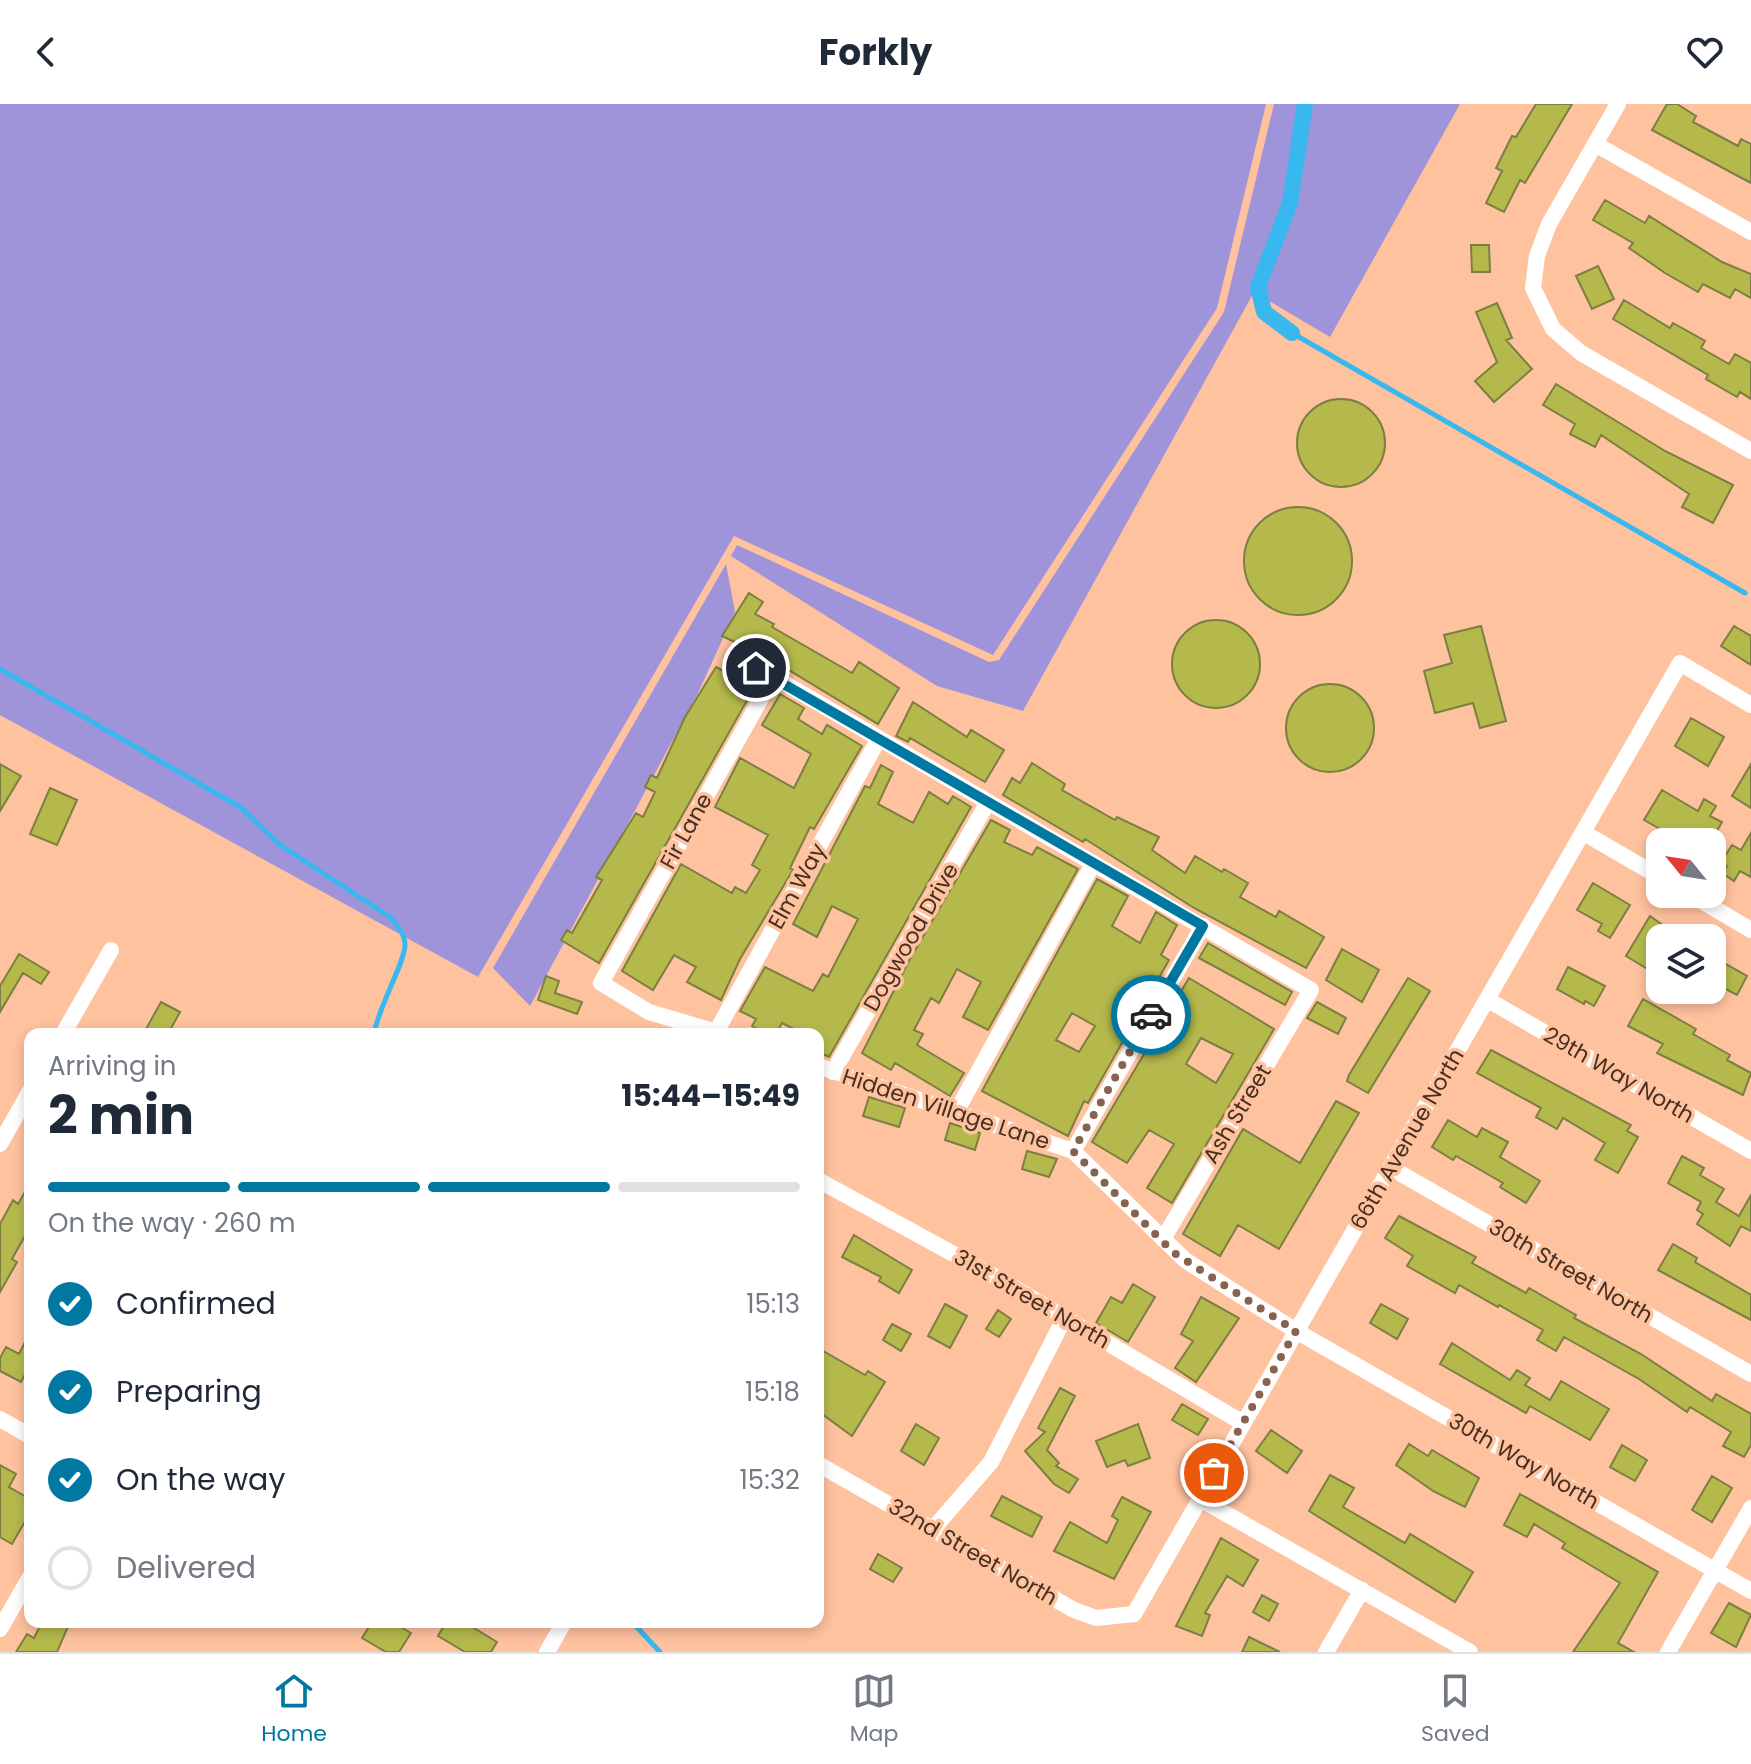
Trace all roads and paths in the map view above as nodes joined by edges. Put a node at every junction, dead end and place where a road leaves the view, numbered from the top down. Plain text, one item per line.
1 (1618, 104) edge
2 (1595, 144) junction
3 (1751, 232) edge
4 (1751, 451) edge
5 (741, 658) dead end
6 (772, 679) junction
7 (1751, 705) edge
8 (878, 740) junction
9 (988, 802) junction
10 (1584, 833) junction
11 (1093, 864) junction
12 (1646, 869) edge
13 (1714, 908) edge
14 (1203, 926) junction
15 (1751, 930) edge
16 (111, 950) dead end
17 (1488, 1000) junction
18 (66, 1028) edge
19 (702, 1028) edge
20 (722, 1028) edge
21 (826, 1069) edge
22 (24, 1102) edge
23 (956, 1112) junction
24 (0, 1144) edge
25 (1073, 1151) junction
26 (1751, 1151) edge
27 (1391, 1168) junction
28 (824, 1183) edge
29 (1163, 1239) junction
30 (1065, 1317) junction
31 (1296, 1331) junction
32 (1751, 1374) edge
33 (0, 1419) edge
34 (1243, 1423) junction
35 (24, 1433) edge
36 (824, 1467) edge
37 (1200, 1499) junction
38 (1751, 1508) edge
39 (933, 1529) junction
40 (1715, 1571) junction
41 (24, 1587) edge
42 (1362, 1590) junction
43 (1751, 1591) edge
44 (1134, 1614) joint
45 (561, 1628) edge
46 (0, 1629) edge
47 (547, 1652) edge
48 (1326, 1652) edge
49 (1470, 1652) edge
50 (1668, 1652) edge

1 - 2 street
2 - 3 street
2 - 4 street
5 - 6 street
6 - 8 street
6 - 19 street, Fir Lane
7 - 10 street, 66th Avenue North
8 - 9 street
8 - 20 street, Elm Way
9 - 11 street
9 - 21 street, Dogwood Drive
10 - 12 street
10 - 17 street, 66th Avenue North
11 - 14 street
11 - 23 street
13 - 15 street
14 - 25 street
14 - 29 street, Ash Street
16 - 18 street
17 - 26 street, 29th Way North
17 - 27 street, 66th Avenue North
21 - 23 street, Hidden Village Lane
22 - 24 street
23 - 25 street, Hidden Village Lane
25 - 29 street, Hidden Village Lane
27 - 31 street, 66th Avenue North
27 - 32 street, 30th Street North
28 - 30 street, 31st Street North
29 - 31 street, Hidden Village Lane
30 - 34 street, 31st Street North
30 - 39 street
31 - 34 street, 66th Avenue North
31 - 40 street, 30th Way North
33 - 35 street
34 - 37 street, 66th Avenue North
36 - 39 street, 32nd Street North
37 - 42 street
37 - 44 street, 66th Avenue North
38 - 40 street
39 - 44 street, 32nd Street North
40 - 43 street, 30th Way North
40 - 50 street
41 - 46 street
42 - 48 street
42 - 49 street
45 - 47 street

